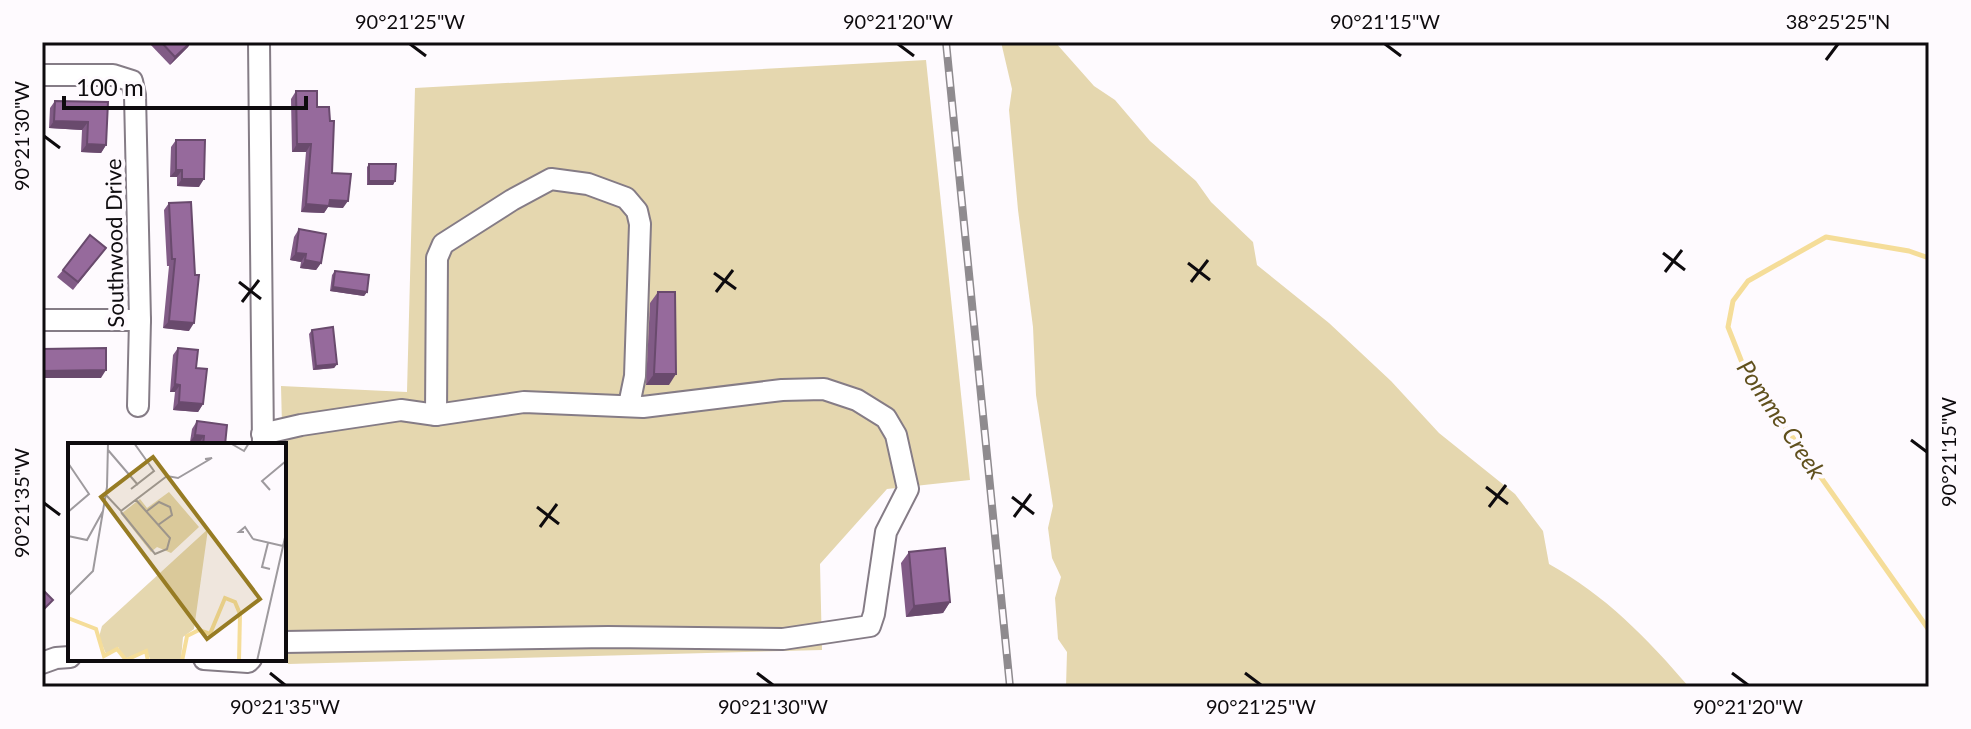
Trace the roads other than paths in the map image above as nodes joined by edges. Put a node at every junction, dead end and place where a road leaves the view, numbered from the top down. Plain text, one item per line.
1 (259, 42) edge
2 (42, 75) edge
3 (42, 320) edge
4 (140, 320) junction
5 (629, 405) junction
6 (138, 406) dead end
7 (436, 415) junction
8 (262, 440) edge
9 (286, 642) edge
10 (68, 657) edge
11 (42, 663) edge

1 - 8 street
2 - 4 street, Southwood Drive
3 - 4 street
4 - 6 street, Southwood Drive
5 - 7 street
5 - 7 street
5 - 9 street
7 - 8 street
10 - 11 street

